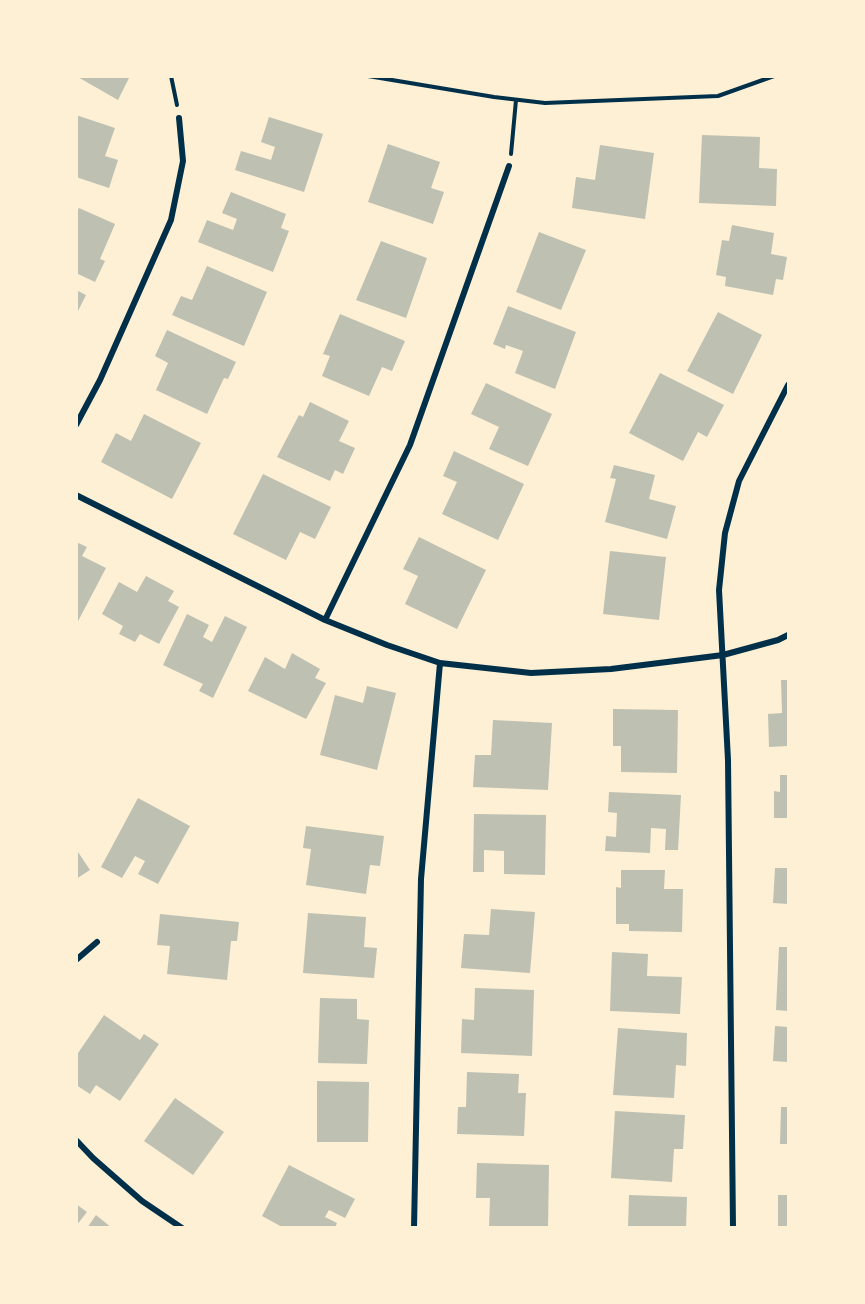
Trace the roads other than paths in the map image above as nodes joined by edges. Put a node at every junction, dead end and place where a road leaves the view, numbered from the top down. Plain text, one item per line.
1 (179, 118) road end
2 (510, 166) road end
3 (789, 385) edge
4 (76, 425) edge
5 (76, 495) edge
6 (325, 620) junction
7 (789, 635) edge
8 (723, 655) junction
9 (440, 663) junction
10 (97, 942) dead end
11 (76, 960) edge
12 (76, 1140) edge
13 (182, 1227) edge
14 (414, 1227) edge
15 (733, 1227) edge

1 - 4 street
2 - 6 street
3 - 8 street
5 - 6 street
6 - 9 street
7 - 8 street
8 - 9 street
8 - 15 street
9 - 14 street
10 - 11 street
12 - 13 street

